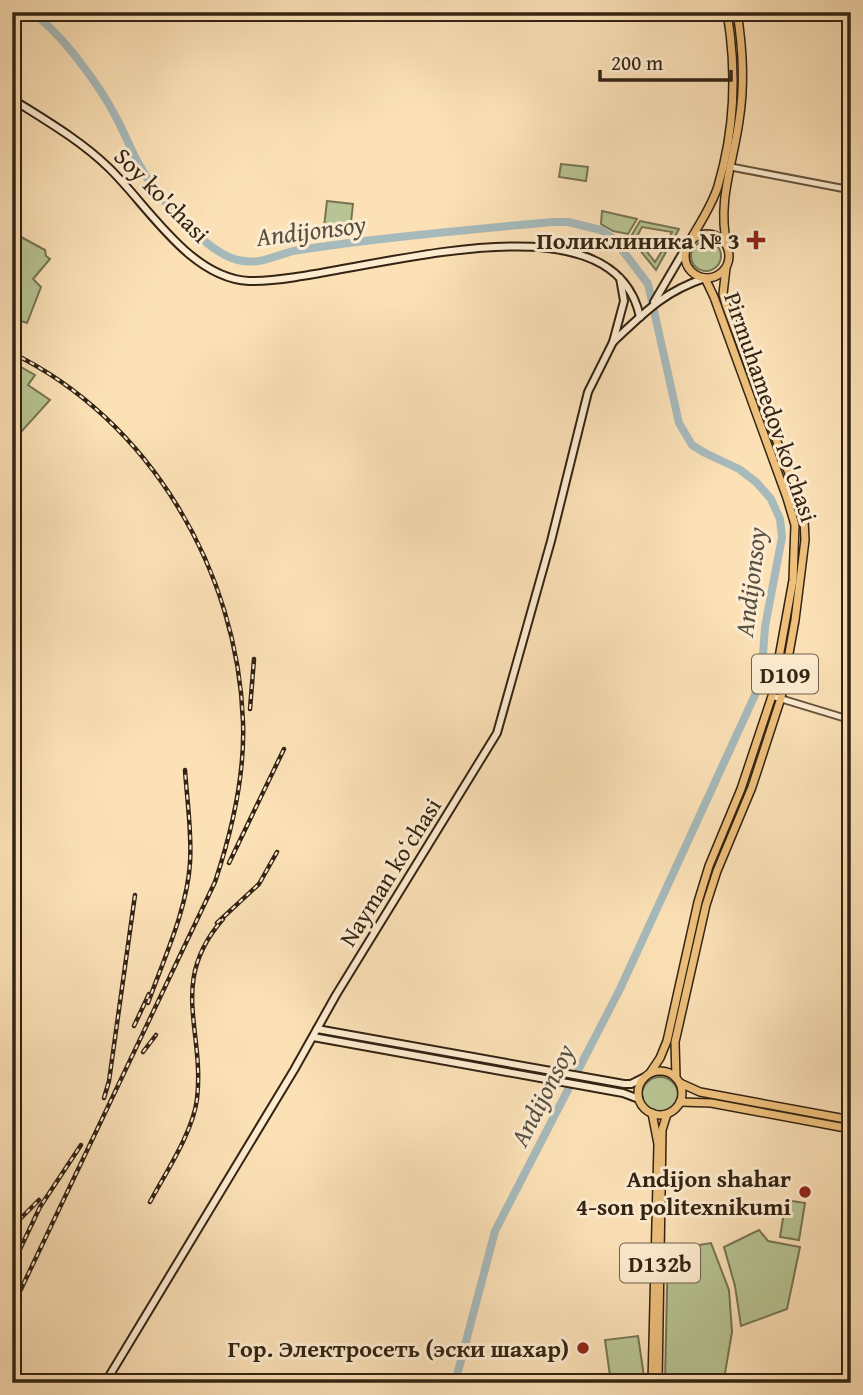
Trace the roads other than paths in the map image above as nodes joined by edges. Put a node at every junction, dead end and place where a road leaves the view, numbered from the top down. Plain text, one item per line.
1 (727, 12) edge
2 (737, 12) edge
3 (12, 99) edge
4 (731, 167) junction
5 (851, 190) edge
6 (688, 244) junction
7 (727, 245) junction
8 (726, 268) junction
9 (620, 278) junction
10 (705, 278) junction
11 (653, 303) junction
12 (640, 317) junction
13 (613, 342) junction
14 (772, 696) junction
15 (781, 698) junction
16 (851, 720) edge
17 (317, 1029) junction
18 (313, 1037) junction
19 (648, 1075) junction
20 (566, 1079) junction
21 (678, 1081) junction
22 (588, 1083) junction
23 (639, 1099) junction
24 (680, 1102) junction
25 (652, 1113) junction
26 (667, 1114) junction
27 (851, 1120) edge
28 (851, 1129) edge
29 (659, 1193) junction
30 (105, 1383) edge
31 (652, 1383) edge
32 (658, 1383) edge

1 - 6 main road
2 - 4 main road, D109
3 - 9 main road, Soy ko'chasi
4 - 5 street
4 - 7 main road, D109
6 - 7 main road
6 - 10 main road, D109
6 - 11 main road
7 - 8 main road, D109
8 - 10 main road
8 - 15 main road, Pirmuhamedov ko'chasi / D109
9 - 12 main road, Soy ko'chasi
9 - 13 main road
10 - 11 main road
10 - 14 main road, Pirmuhamedov ko'chasi / D109
11 - 12 main road
12 - 13 main road
13 - 17 main road, Nayman koʻchasi
14 - 15 street
14 - 19 main road, Pirmuhamedov ko'chasi / D109
15 - 16 street
15 - 21 main road, Pirmuhamedov ko'chasi / D109
17 - 18 main road, Nayman koʻchasi
17 - 20 main road
18 - 20 main road
18 - 30 main road, Nayman koʻchasi
19 - 21 main road
19 - 22 main road
19 - 23 main road, D109
20 - 22 main road
21 - 24 main road, D109
21 - 27 main road
22 - 23 main road
23 - 25 main road
24 - 26 main road
24 - 28 main road
25 - 26 main road
25 - 29 main road, D132b
26 - 29 main road, D132b
29 - 31 main road, D132b
29 - 32 main road, D132b

